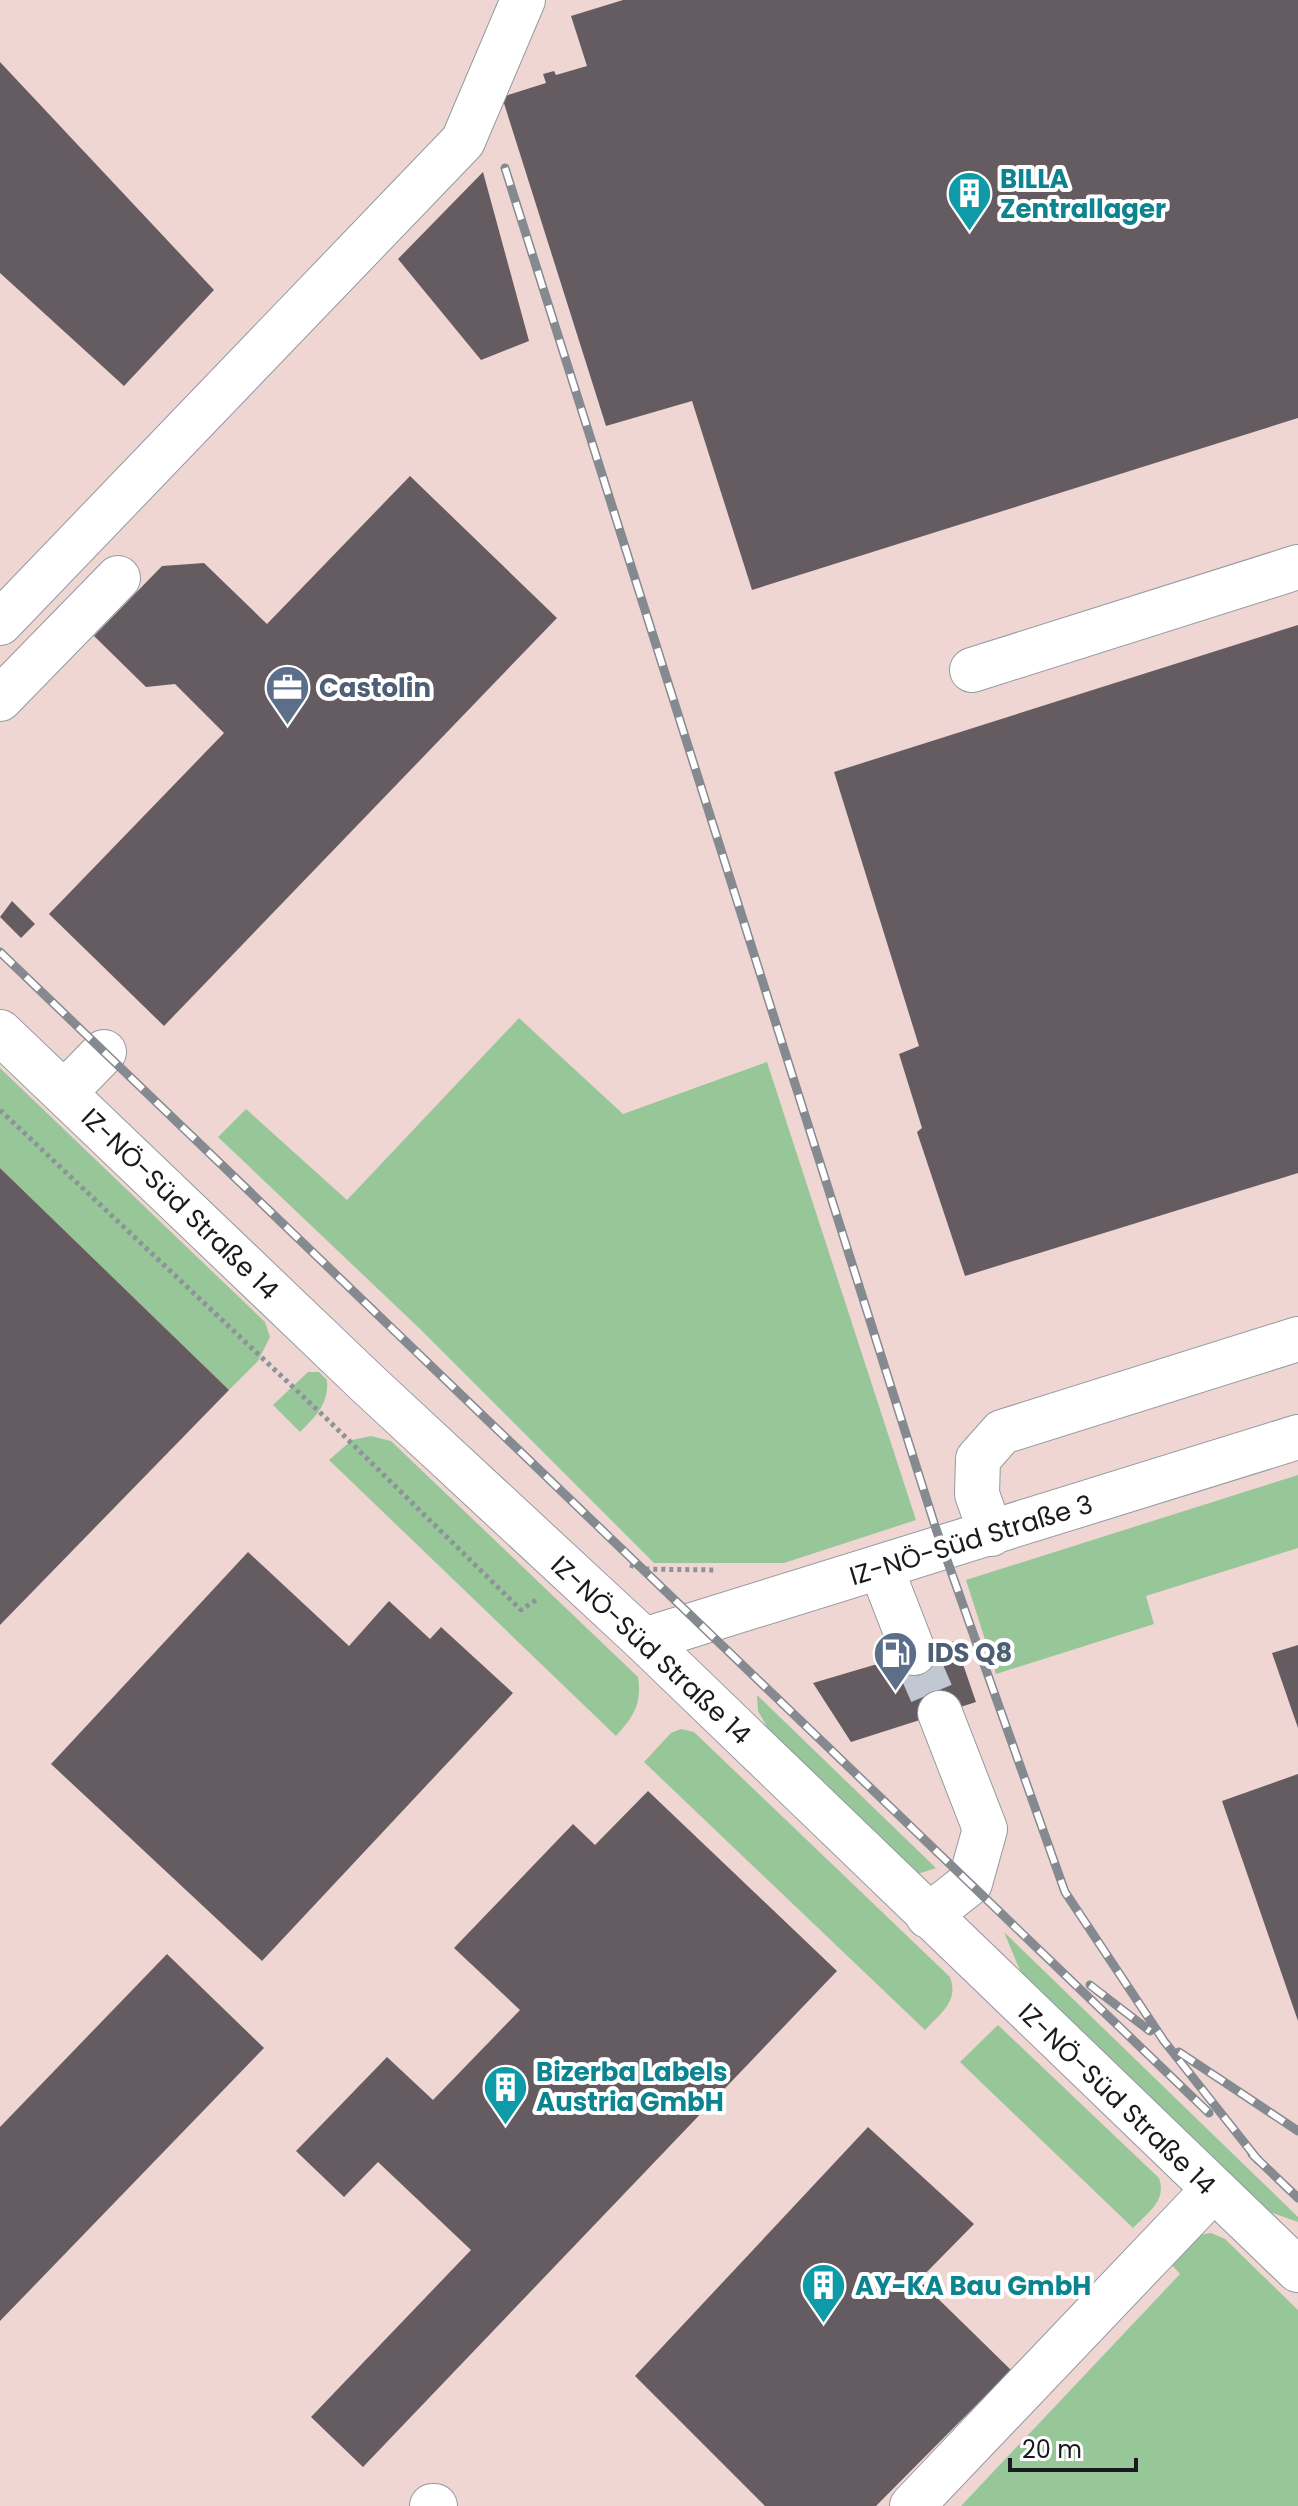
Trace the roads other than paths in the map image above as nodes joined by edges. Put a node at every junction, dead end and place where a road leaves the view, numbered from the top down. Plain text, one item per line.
1 (523, 0) edge
2 (1298, 567) edge
3 (118, 578) dead end
4 (0, 623) edge
5 (972, 670) dead end
6 (0, 699) edge
7 (0, 1032) edge
8 (104, 1052) dead end
9 (64, 1093) junction
10 (1298, 1339) edge
11 (1298, 1437) edge
12 (991, 1534) junction
13 (881, 1568) junction
14 (644, 1640) junction
15 (914, 1653) tunnel mouth
16 (940, 1713) tunnel mouth
17 (928, 1916) junction
18 (1213, 2190) junction
19 (1298, 2270) edge
20 (912, 2506) edge

1 - 4 street
2 - 5 street
3 - 6 street
7 - 9 street, IZ-NÖ-Süd Straße 14
8 - 9 street
9 - 14 street, IZ-NÖ-Süd Straße 14
10 - 12 street
11 - 12 street, IZ-NÖ-Süd Straße 3
12 - 13 street, IZ-NÖ-Süd Straße 3
13 - 14 street, IZ-NÖ-Süd Straße 3
13 - 15 street
14 - 17 street, IZ-NÖ-Süd Straße 14
16 - 17 street
17 - 18 street, IZ-NÖ-Süd Straße 14
18 - 19 street, IZ-NÖ-Süd Straße 14
18 - 20 street

